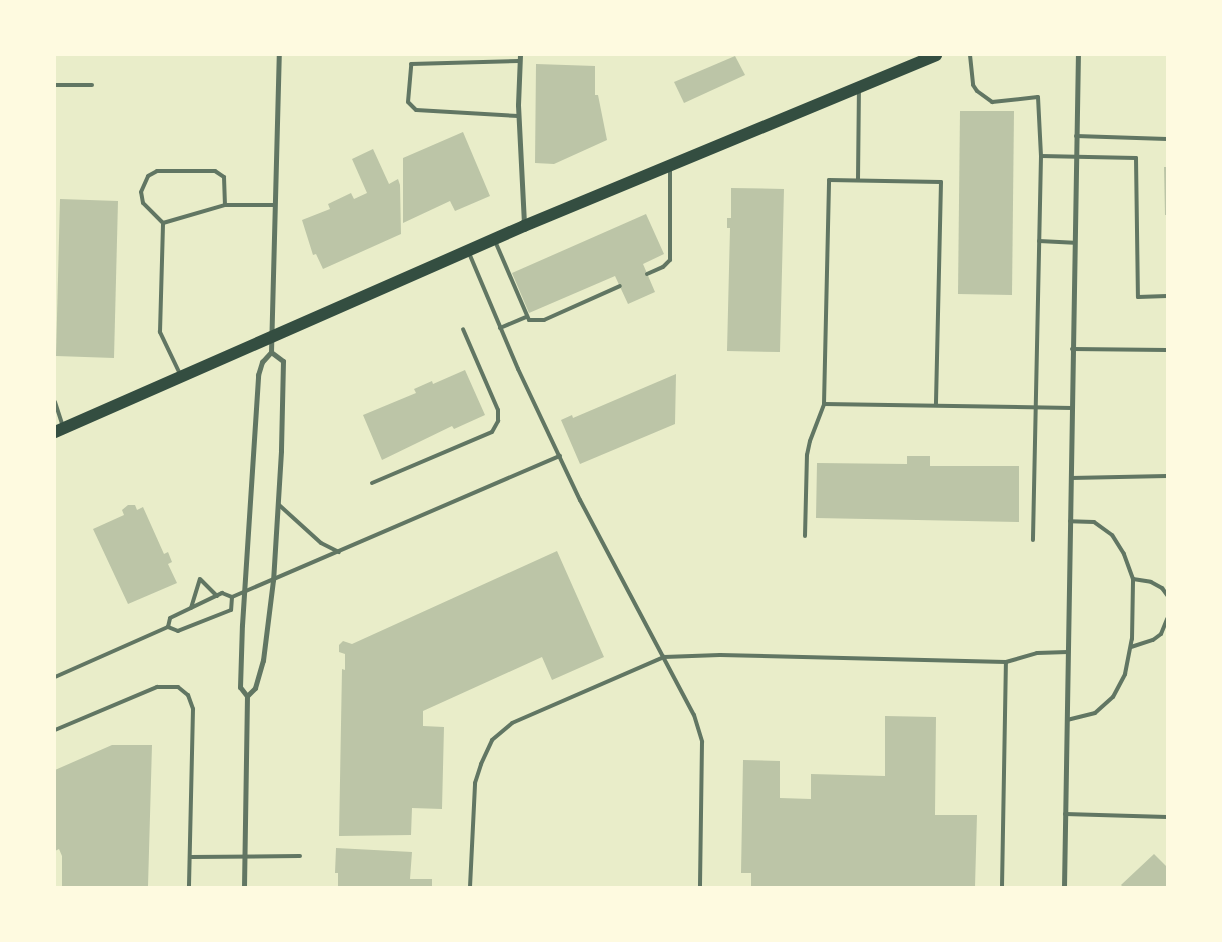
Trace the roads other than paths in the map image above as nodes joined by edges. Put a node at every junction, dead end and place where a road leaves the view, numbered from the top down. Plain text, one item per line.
1 (279, 55) edge
2 (936, 55) edge
3 (970, 55) edge
4 (1078, 55) edge
5 (520, 58) edge
6 (55, 85) edge
7 (92, 85) dead end
8 (860, 87) junction
9 (518, 116) junction
10 (1076, 136) junction
11 (1167, 139) edge
12 (1041, 156) junction
13 (1076, 157) junction
14 (670, 166) junction
15 (858, 180) junction
16 (225, 204) junction
17 (275, 205) junction
18 (163, 223) junction
19 (524, 226) junction
20 (494, 239) junction
21 (1039, 241) junction
22 (1074, 243) junction
23 (468, 251) junction
24 (647, 274) dead end
25 (620, 286) dead end
26 (1167, 296) edge
27 (526, 317) junction
28 (500, 328) junction
29 (463, 329) dead end
30 (272, 337) junction
31 (1072, 349) junction
32 (1167, 350) edge
33 (271, 352) junction
34 (181, 377) junction
35 (55, 402) edge
36 (824, 404) junction
37 (936, 405) junction
38 (1036, 407) junction
39 (1072, 408) junction
40 (60, 430) edge
41 (560, 456) junction
42 (1167, 476) edge
43 (1071, 478) junction
44 (372, 483) dead end
45 (278, 504) junction
46 (1070, 521) junction
47 (805, 536) dead end
48 (1033, 540) dead end
49 (339, 552) junction
50 (1133, 579) junction
51 (273, 580) junction
52 (244, 592) junction
53 (1167, 595) edge
54 (217, 596) junction
55 (232, 597) junction
56 (191, 608) junction
57 (1167, 619) edge
58 (168, 628) junction
59 (1131, 647) junction
60 (1068, 652) junction
61 (664, 657) junction
62 (1006, 662) junction
63 (55, 677) edge
64 (247, 696) junction
65 (1067, 720) junction
66 (55, 730) edge
67 (1065, 814) junction
68 (1167, 817) edge
69 (190, 856) junction
70 (245, 856) junction
71 (300, 856) dead end
72 (189, 887) edge
73 (244, 887) edge
74 (470, 887) edge
75 (700, 887) edge
76 (1002, 887) edge
77 (1064, 887) edge

1 - 17 street
2 - 8 main road
3 - 12 lane
4 - 10 street
5 - 9 street
5 - 9 lane
6 - 7 lane
8 - 14 main road
8 - 15 lane
9 - 19 street
10 - 11 lane
10 - 13 street
12 - 13 lane
12 - 21 lane
13 - 22 street
13 - 26 lane
14 - 19 main road
14 - 24 lane
15 - 36 lane
15 - 37 lane
16 - 17 lane
16 - 18 lane
16 - 18 lane
17 - 30 street
18 - 34 lane
19 - 20 main road
20 - 23 main road
20 - 27 lane
21 - 22 lane
21 - 38 lane
22 - 31 street
23 - 28 lane
23 - 30 main road
25 - 27 lane
27 - 28 lane
28 - 41 lane
29 - 44 lane
30 - 33 street
30 - 34 main road
31 - 32 lane
31 - 39 street
33 - 45 street
33 - 52 street
34 - 40 main road
35 - 40 lane
36 - 37 lane
36 - 47 lane
37 - 38 lane
38 - 39 lane
38 - 48 lane
39 - 43 street
41 - 49 lane
41 - 61 lane
42 - 43 lane
43 - 46 street
45 - 49 lane
45 - 51 street
46 - 50 lane
46 - 60 street
49 - 51 lane
50 - 53 lane
50 - 59 lane
51 - 52 lane
51 - 64 street
52 - 55 lane
52 - 64 street
54 - 55 lane
54 - 56 lane
54 - 56 lane
55 - 58 lane
56 - 58 lane
57 - 59 lane
58 - 63 lane
59 - 65 lane
60 - 62 lane
60 - 65 street
61 - 62 lane
61 - 74 lane
61 - 75 lane
62 - 76 lane
64 - 70 street
65 - 67 street
66 - 69 lane
67 - 68 lane
67 - 77 street
69 - 70 lane
69 - 72 lane
70 - 71 lane
70 - 73 street

